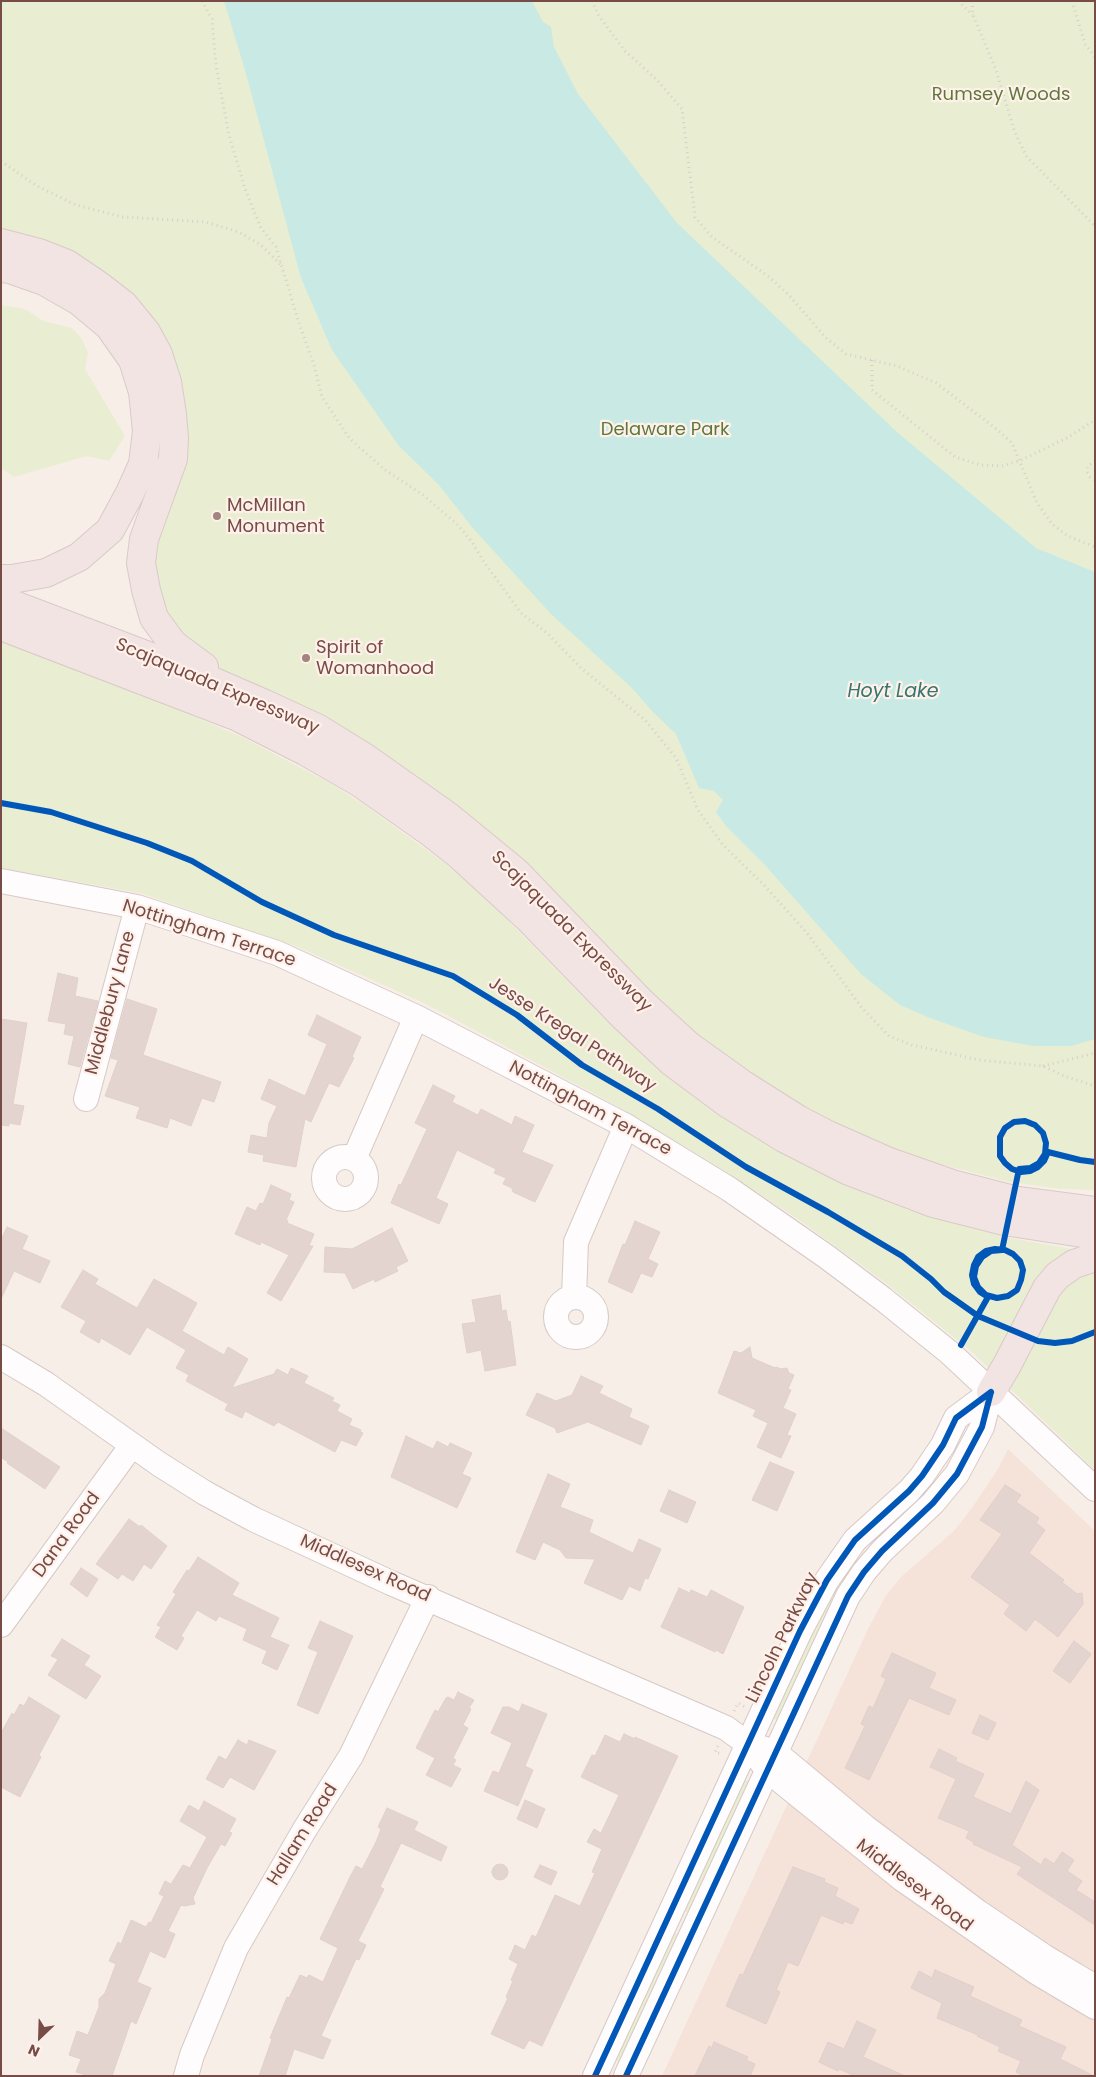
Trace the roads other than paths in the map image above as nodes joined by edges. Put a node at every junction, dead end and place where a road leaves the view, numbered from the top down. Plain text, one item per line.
1 (1, 243) edge
2 (1, 268) edge
3 (1, 579) edge
4 (1, 600) edge
5 (1, 626) edge
6 (238, 692) junction
7 (1, 881) edge
8 (137, 907) junction
9 (416, 1017) junction
10 (86, 1099) dead end
11 (626, 1126) junction
12 (354, 1159) dead end
13 (1095, 1211) edge
14 (1095, 1235) edge
15 (1095, 1257) edge
16 (574, 1297) dead end
17 (1, 1358) edge
18 (991, 1392) junction
19 (132, 1445) junction
20 (1095, 1489) edge
21 (827, 1580) junction
22 (848, 1596) junction
23 (428, 1598) junction
24 (1, 1625) edge
25 (748, 1744) junction
26 (771, 1761) junction
27 (668, 1917) junction
28 (694, 1929) junction
29 (1040, 1965) junction
30 (1095, 1987) edge
31 (1095, 2007) edge
32 (186, 2076) edge
33 (596, 2076) edge
34 (626, 2076) edge

1 - 6 highway
2 - 3 highway
4 - 6 highway, Scajaquada Expressway
5 - 14 highway, Scajaquada Expressway
6 - 13 highway, Scajaquada Expressway
7 - 8 street, Nottingham Terrace
8 - 9 street, Nottingham Terrace
8 - 10 street, Middlebury Lane
9 - 11 street, Nottingham Terrace
9 - 12 street
11 - 16 street
11 - 18 street, Nottingham Terrace
15 - 18 highway
17 - 19 street, Middlesex Road
18 - 20 street, Nottingham Terrace
18 - 21 street, Lincoln Parkway
18 - 22 street
19 - 23 street, Middlesex Road
19 - 24 street, Dana Road
21 - 22 street
21 - 25 street, Lincoln Parkway
22 - 26 street
23 - 25 street, Middlesex Road
23 - 32 street, Hallam Road
25 - 26 street, Middlesex Road
25 - 27 street, Lincoln Parkway
26 - 28 street
26 - 29 street, Middlesex Road
27 - 28 street
27 - 33 street, Lincoln Parkway
28 - 34 street
29 - 30 street, Middlesex Road
29 - 31 street, Middlesex Road

